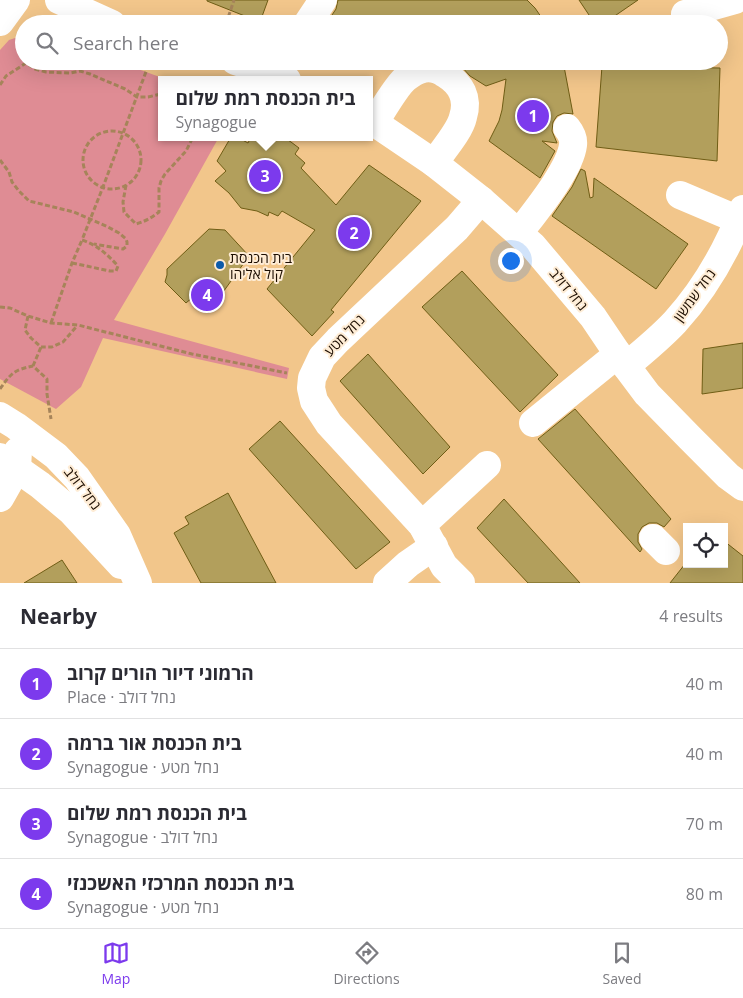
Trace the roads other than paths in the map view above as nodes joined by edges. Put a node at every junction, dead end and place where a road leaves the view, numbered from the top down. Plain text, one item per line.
1 (16, 0) edge
2 (59, 0) edge
3 (323, 0) edge
4 (735, 0) edge
5 (685, 14) dead end
6 (92, 15) edge
7 (313, 15) edge
8 (0, 22) edge
9 (273, 70) edge
10 (420, 70) edge
11 (438, 70) edge
12 (286, 73) edge
13 (373, 119) edge
14 (373, 121) edge
15 (567, 128) dead end
16 (434, 163) junction
17 (680, 196) dead end
18 (481, 200) junction
19 (741, 214) edge
20 (519, 233) junction
21 (622, 360) junction
22 (533, 423) dead end
23 (5, 428) edge
24 (8, 462) edge
25 (487, 465) dead end
26 (743, 487) edge
27 (0, 498) edge
28 (428, 535) junction
29 (138, 583) edge
30 (387, 583) edge
31 (461, 583) edge

1 - 8 street
2 - 6 street
3 - 7 street
4 - 5 street
9 - 12 street
10 - 13 street
11 - 16 street
14 - 16 street, נחל דולב
15 - 20 street
16 - 18 street, נחל דולב
17 - 19 street
18 - 20 street, נחל דולב
18 - 28 street, נחל מטע
19 - 21 street, נחל שמשון
20 - 21 street, נחל דולב
21 - 22 street, נחל שמשון
21 - 26 street, נחל דולב
23 - 24 street
23 - 29 street, נחל דולב
24 - 27 street
24 - 29 street, נחל דולב
25 - 28 street
28 - 30 street
28 - 31 street

